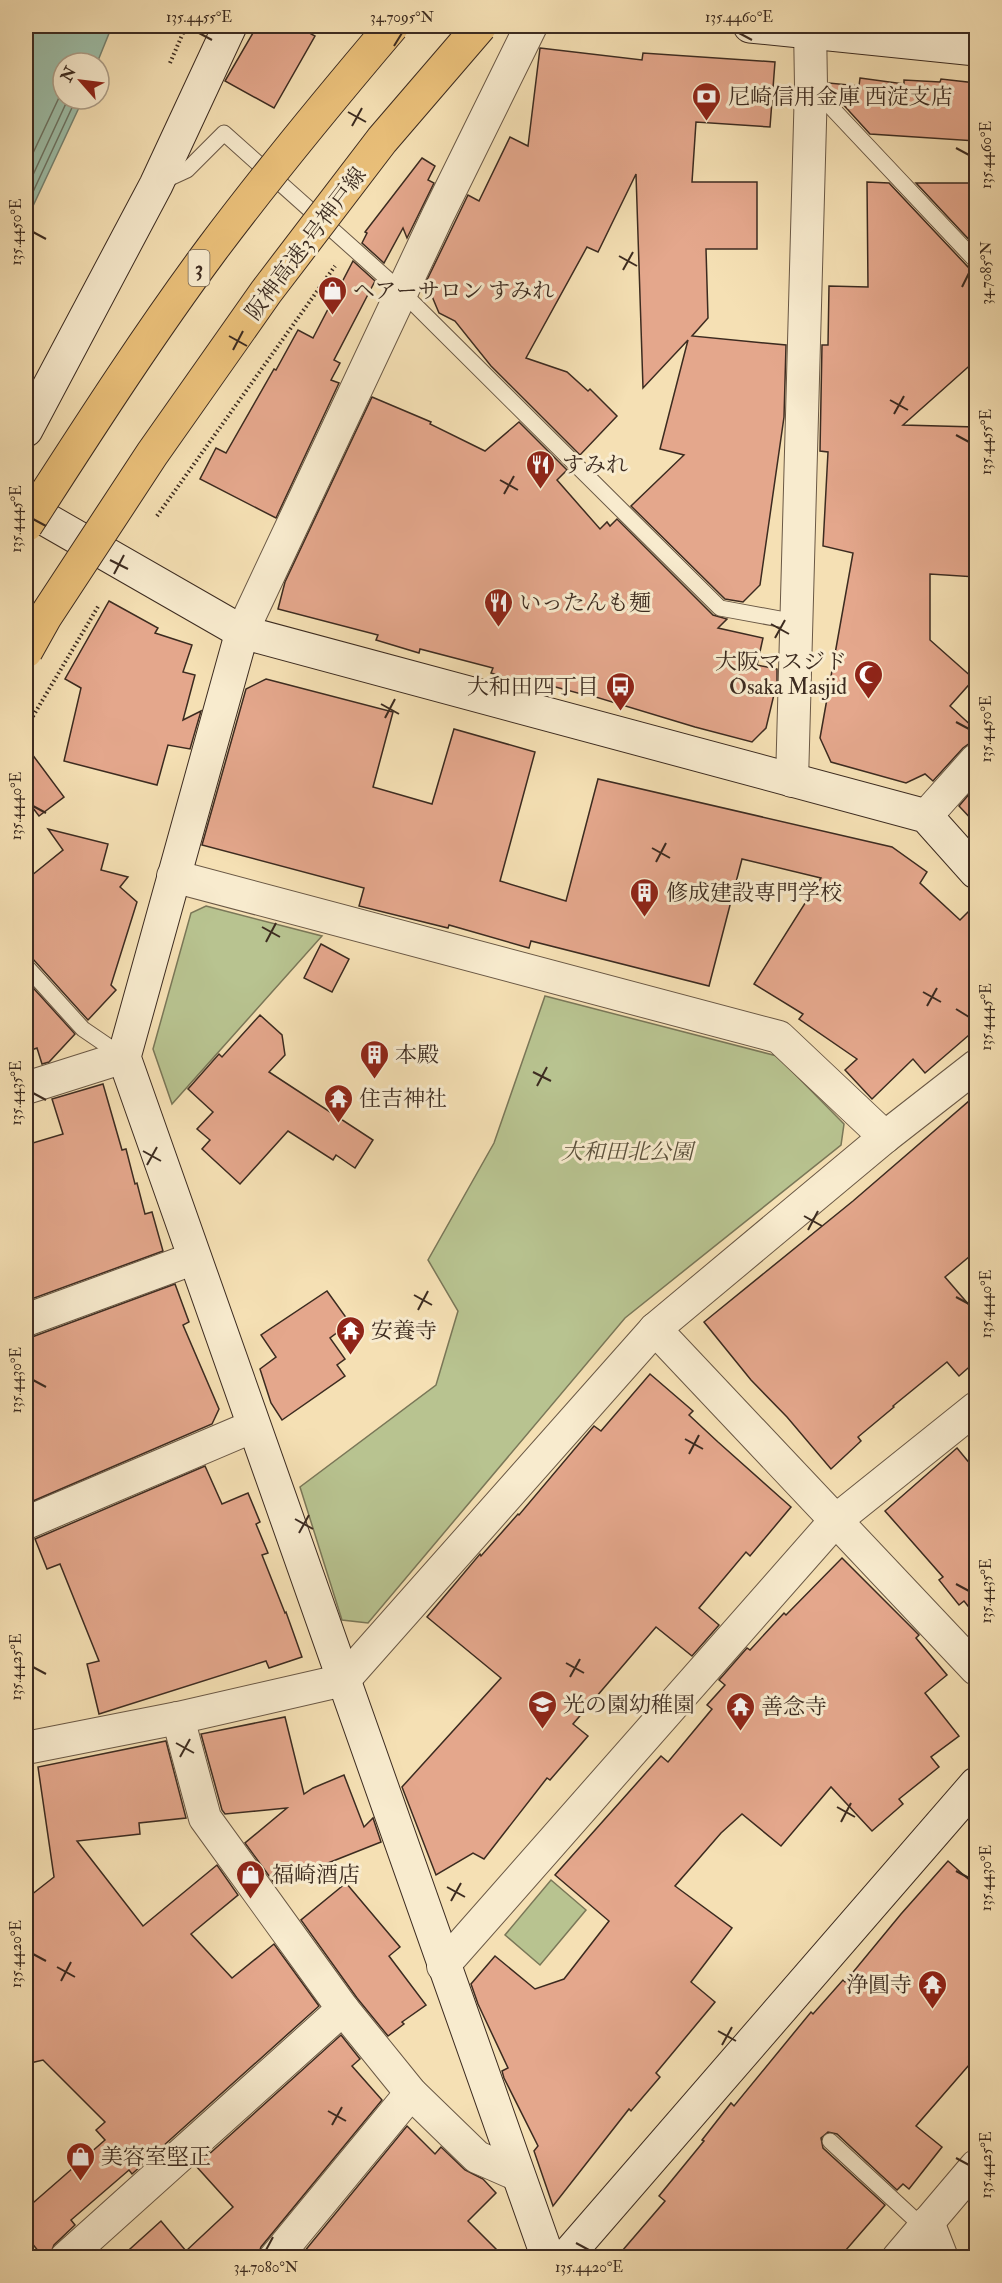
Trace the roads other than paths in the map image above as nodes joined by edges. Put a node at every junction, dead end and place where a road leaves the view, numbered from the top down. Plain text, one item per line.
1 (230, 26) edge
2 (392, 26) edge
3 (480, 26) edge
4 (531, 26) edge
5 (750, 26) edge
6 (810, 28) edge
7 (976, 49) edge
8 (811, 86) junction
9 (156, 185) junction
10 (976, 261) edge
11 (402, 292) junction
12 (26, 430) edge
13 (26, 508) edge
14 (26, 525) edge
15 (796, 622) junction
16 (242, 632) junction
17 (26, 651) edge
18 (976, 760) edge
19 (792, 781) junction
20 (926, 816) junction
21 (976, 872) edge
22 (173, 876) junction
23 (26, 966) edge
24 (124, 1057) junction
25 (976, 1066) edge
26 (26, 1088) edge
27 (885, 1137) junction
28 (195, 1258) junction
29 (26, 1320) edge
30 (655, 1329) junction
31 (976, 1408) edge
32 (254, 1426) junction
33 (835, 1521) junction
34 (26, 1522) edge
35 (976, 1669) edge
36 (344, 1680) junction
37 (178, 1718) junction
38 (26, 1748) edge
39 (976, 1784) edge
40 (443, 1966) junction
41 (343, 2009) junction
42 (411, 2093) junction
43 (830, 2141) dead end
44 (976, 2166) edge
45 (518, 2175) junction
46 (926, 2225) junction
47 (66, 2258) edge
48 (275, 2258) edge
49 (548, 2258) edge
50 (565, 2258) edge
51 (898, 2258) edge
52 (942, 2258) edge

1 - 9 street
2 - 14 highway, 3, bridge
3 - 17 highway, 阪神高速3号神戸線, bridge
4 - 11 street
5 - 6 street
6 - 7 street
6 - 8 street
8 - 10 lane
8 - 15 street
9 - 11 lane
9 - 12 street
11 - 15 lane
11 - 16 street
13 - 16 street
15 - 19 street
16 - 19 street
16 - 22 street
18 - 20 street
19 - 20 street
20 - 21 street
22 - 24 street
22 - 27 street
23 - 24 lane
24 - 26 street
24 - 28 street
25 - 27 street
27 - 30 street
28 - 29 street
28 - 32 street
30 - 33 street
30 - 36 street
31 - 33 street
32 - 34 street
32 - 36 street
33 - 35 street
33 - 40 street
36 - 37 street
36 - 40 street
37 - 38 street
37 - 41 street
39 - 50 street
40 - 45 street
41 - 42 street
41 - 47 street
42 - 45 street
42 - 48 street
43 - 46 lane
44 - 46 street
45 - 49 street
46 - 51 street
46 - 52 street

